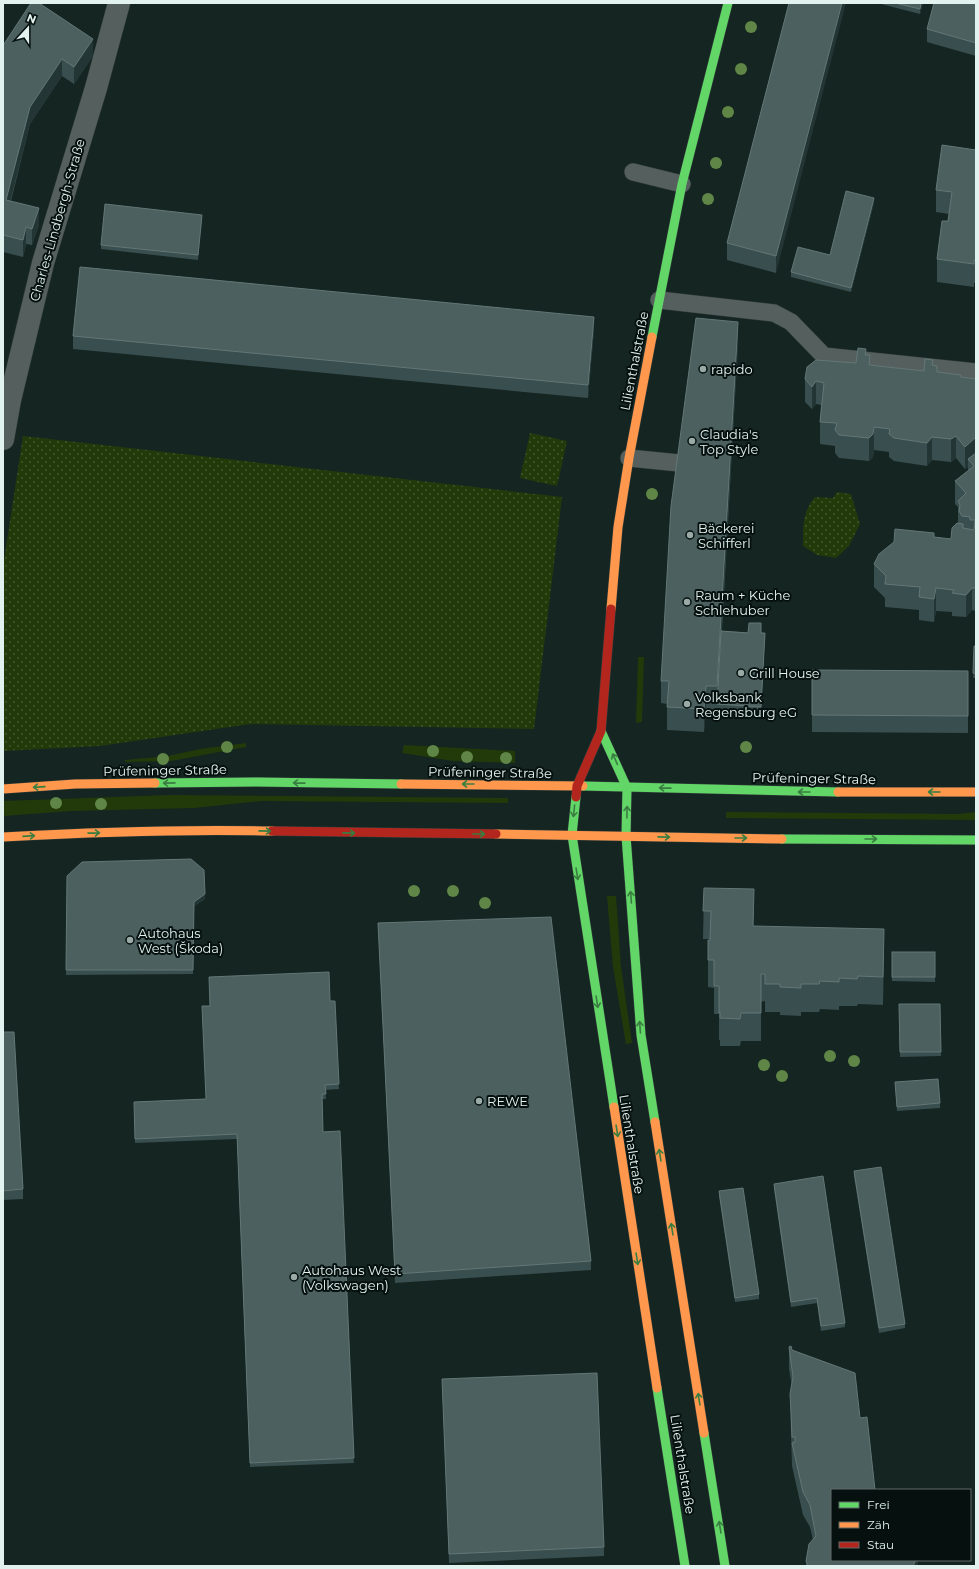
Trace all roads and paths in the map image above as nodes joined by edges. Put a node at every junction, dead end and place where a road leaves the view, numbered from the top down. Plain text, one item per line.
1 (119, 3) edge
2 (728, 3) edge
3 (633, 172) dead end
4 (682, 184) junction
5 (659, 300) junction
6 (976, 372) edge
7 (3, 439) edge
8 (629, 458) junction
9 (679, 463) edge
10 (602, 731) junction
11 (577, 786) junction
12 (627, 788) junction
13 (3, 789) edge
14 (976, 792) edge
15 (572, 835) junction
16 (626, 836) junction
17 (3, 838) edge
18 (976, 840) edge
19 (685, 1566) edge
20 (725, 1566) edge

1 - 7 street, Charles-Lindbergh-Straße
2 - 4 street, Lilienthalstraße
3 - 4 lane
4 - 5 street, Lilienthalstraße
5 - 6 lane
5 - 8 street, Lilienthalstraße
8 - 9 lane
8 - 10 street, Lilienthalstraße
10 - 11 street, Lilienthalstraße
12 -> 10 street, Lilienthalstraße
11 - 12 street, Prüfeninger Straße
11 -> 13 street, Prüfeninger Straße
11 -> 15 street, Lilienthalstraße
14 -> 12 street, Prüfeninger Straße
16 -> 12 street, Lilienthalstraße
15 - 16 street
17 -> 15 street
15 -> 19 street, Lilienthalstraße
16 -> 18 street
20 -> 16 street, Lilienthalstraße

